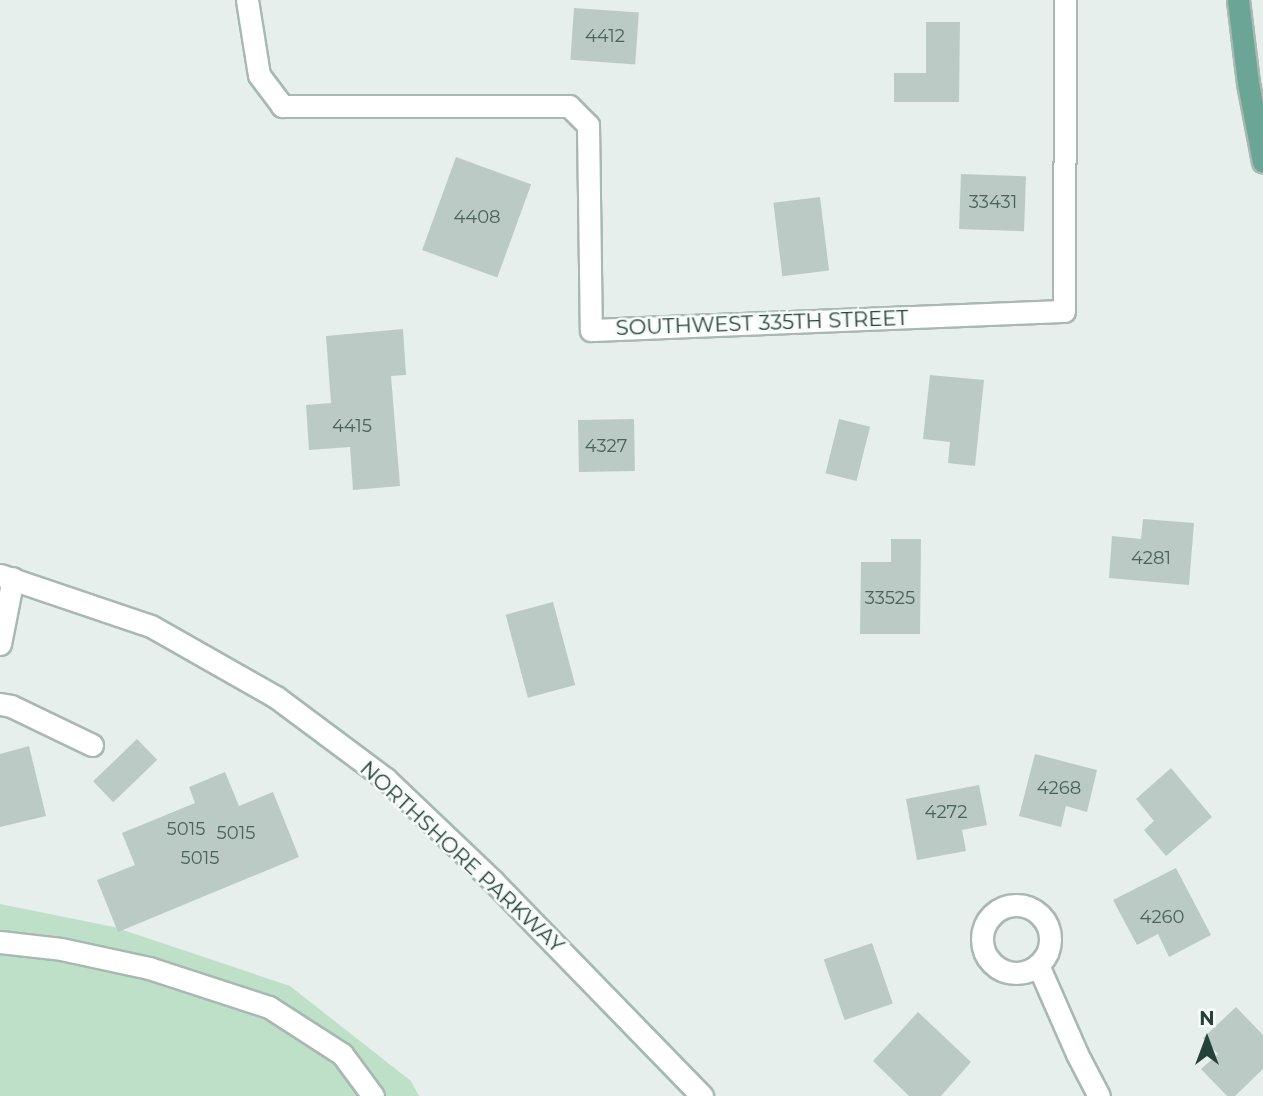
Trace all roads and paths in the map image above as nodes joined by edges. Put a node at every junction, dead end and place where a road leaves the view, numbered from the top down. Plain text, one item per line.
1 (247, 0) edge
2 (1065, 0) edge
3 (1238, 0) edge
4 (1263, 162) edge
5 (7, 577) edge
6 (0, 645) edge
7 (0, 704) edge
8 (92, 746) dead end
9 (0, 942) edge
10 (1038, 965) dead end
11 (373, 1096) edge
12 (702, 1096) edge
13 (1099, 1096) edge

1 - 2 street, SOUTHWEST 335TH STREET
3 - 4 main road
5 - 6 street
5 - 12 street, NORTHSHORE PARKWAY
7 - 8 street
9 - 11 street
10 - 13 street

